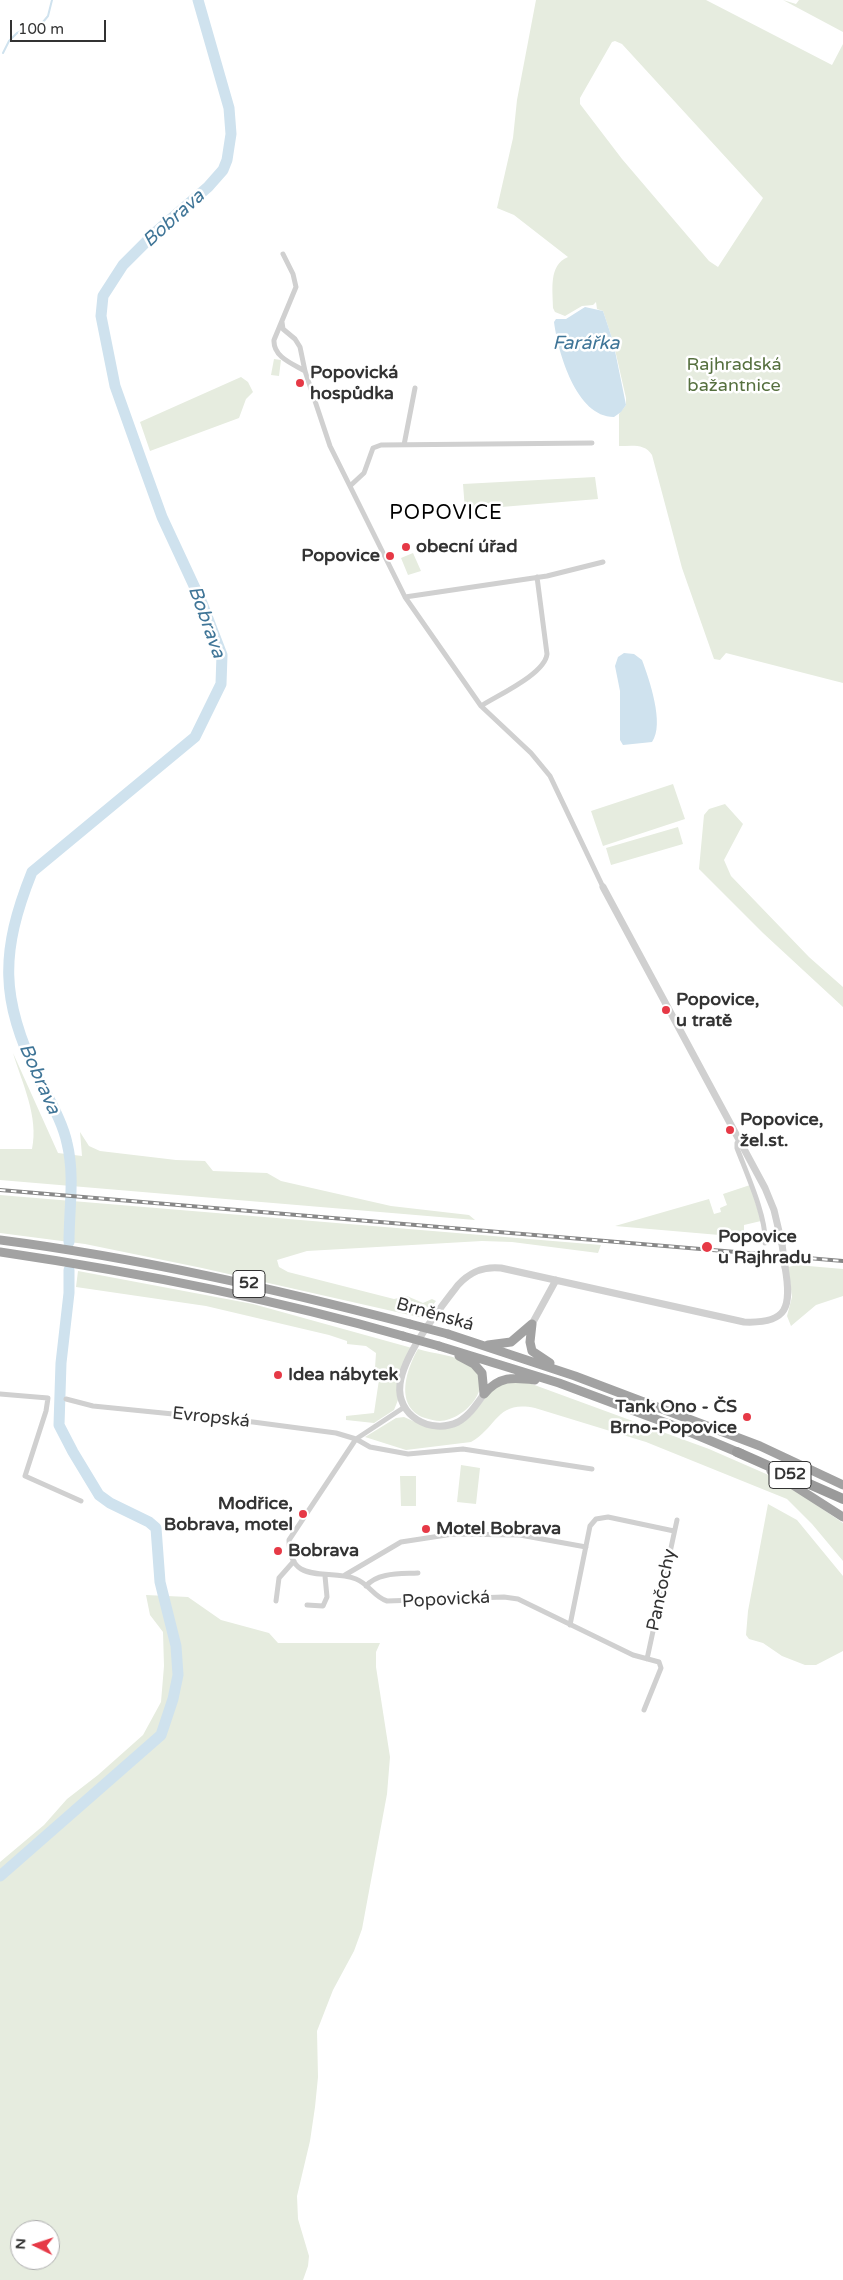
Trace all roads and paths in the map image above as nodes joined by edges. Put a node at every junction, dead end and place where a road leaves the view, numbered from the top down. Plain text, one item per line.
1 (283, 254) dead end
2 (282, 322) junction
3 (287, 334) junction
4 (276, 336) junction
5 (305, 371) junction
6 (415, 388) dead end
7 (592, 443) dead end
8 (404, 445) junction
9 (350, 486) junction
10 (603, 562) dead end
11 (537, 577) junction
12 (405, 597) junction
13 (481, 706) junction
14 (602, 887) joint
15 (740, 1140) junction
16 (0, 1240) edge
17 (764, 1243) dead end
18 (0, 1252) edge
19 (556, 1280) junction
20 (532, 1324) junction
21 (481, 1345) junction
22 (439, 1346) junction
23 (574, 1376) junction
24 (559, 1383) junction
25 (0, 1394) edge
26 (484, 1394) junction
27 (66, 1399) dead end
28 (404, 1408) junction
29 (356, 1439) junction
30 (737, 1452) junction
31 (592, 1469) dead end
32 (843, 1485) edge
33 (843, 1499) edge
34 (81, 1501) dead end
35 (843, 1517) edge
36 (677, 1520) dead end
37 (674, 1531) junction
38 (586, 1547) junction
39 (294, 1561) junction
40 (418, 1573) dead end
41 (345, 1575) junction
42 (325, 1576) junction
43 (366, 1586) junction
44 (276, 1601) dead end
45 (307, 1606) dead end
46 (570, 1625) junction
47 (647, 1659) junction
48 (644, 1710) dead end

1 - 2 street
2 - 3 street
2 - 4 street
3 - 4 street
3 - 5 street
4 - 5 street
5 - 9 street
6 - 8 street
7 - 8 street
8 - 9 street
9 - 12 street
10 - 11 street
11 - 12 street
11 - 13 street
12 - 13 street
13 - 14 street
14 - 15 street
15 - 17 street
15 - 19 street, bridge
16 - 21 highway, Brněnská / 52, bridge
18 - 22 highway, Brněnská / 52, bridge
19 - 20 street
19 - 28 street
20 - 21 highway
20 - 23 highway
21 - 23 highway, Brněnská / 52
22 - 24 highway, Brněnská / 52
22 - 26 highway
23 - 32 highway, Brněnská / 52
24 - 26 highway
24 - 30 highway, Brněnská / 52
25 - 34 street
26 - 28 street
27 - 29 street, Evropská
28 - 29 street
29 - 31 street
29 - 39 street
30 - 33 highway, D52
30 - 35 highway, Brněnská
36 - 37 street, Pančochy
37 - 38 street
37 - 47 street, Pančochy
38 - 41 street
38 - 46 street
39 - 42 street
39 - 44 street
40 - 43 street
41 - 42 street
41 - 43 street, Popovická
42 - 45 street
43 - 46 street, Popovická
46 - 47 street, Popovická
47 - 48 street

